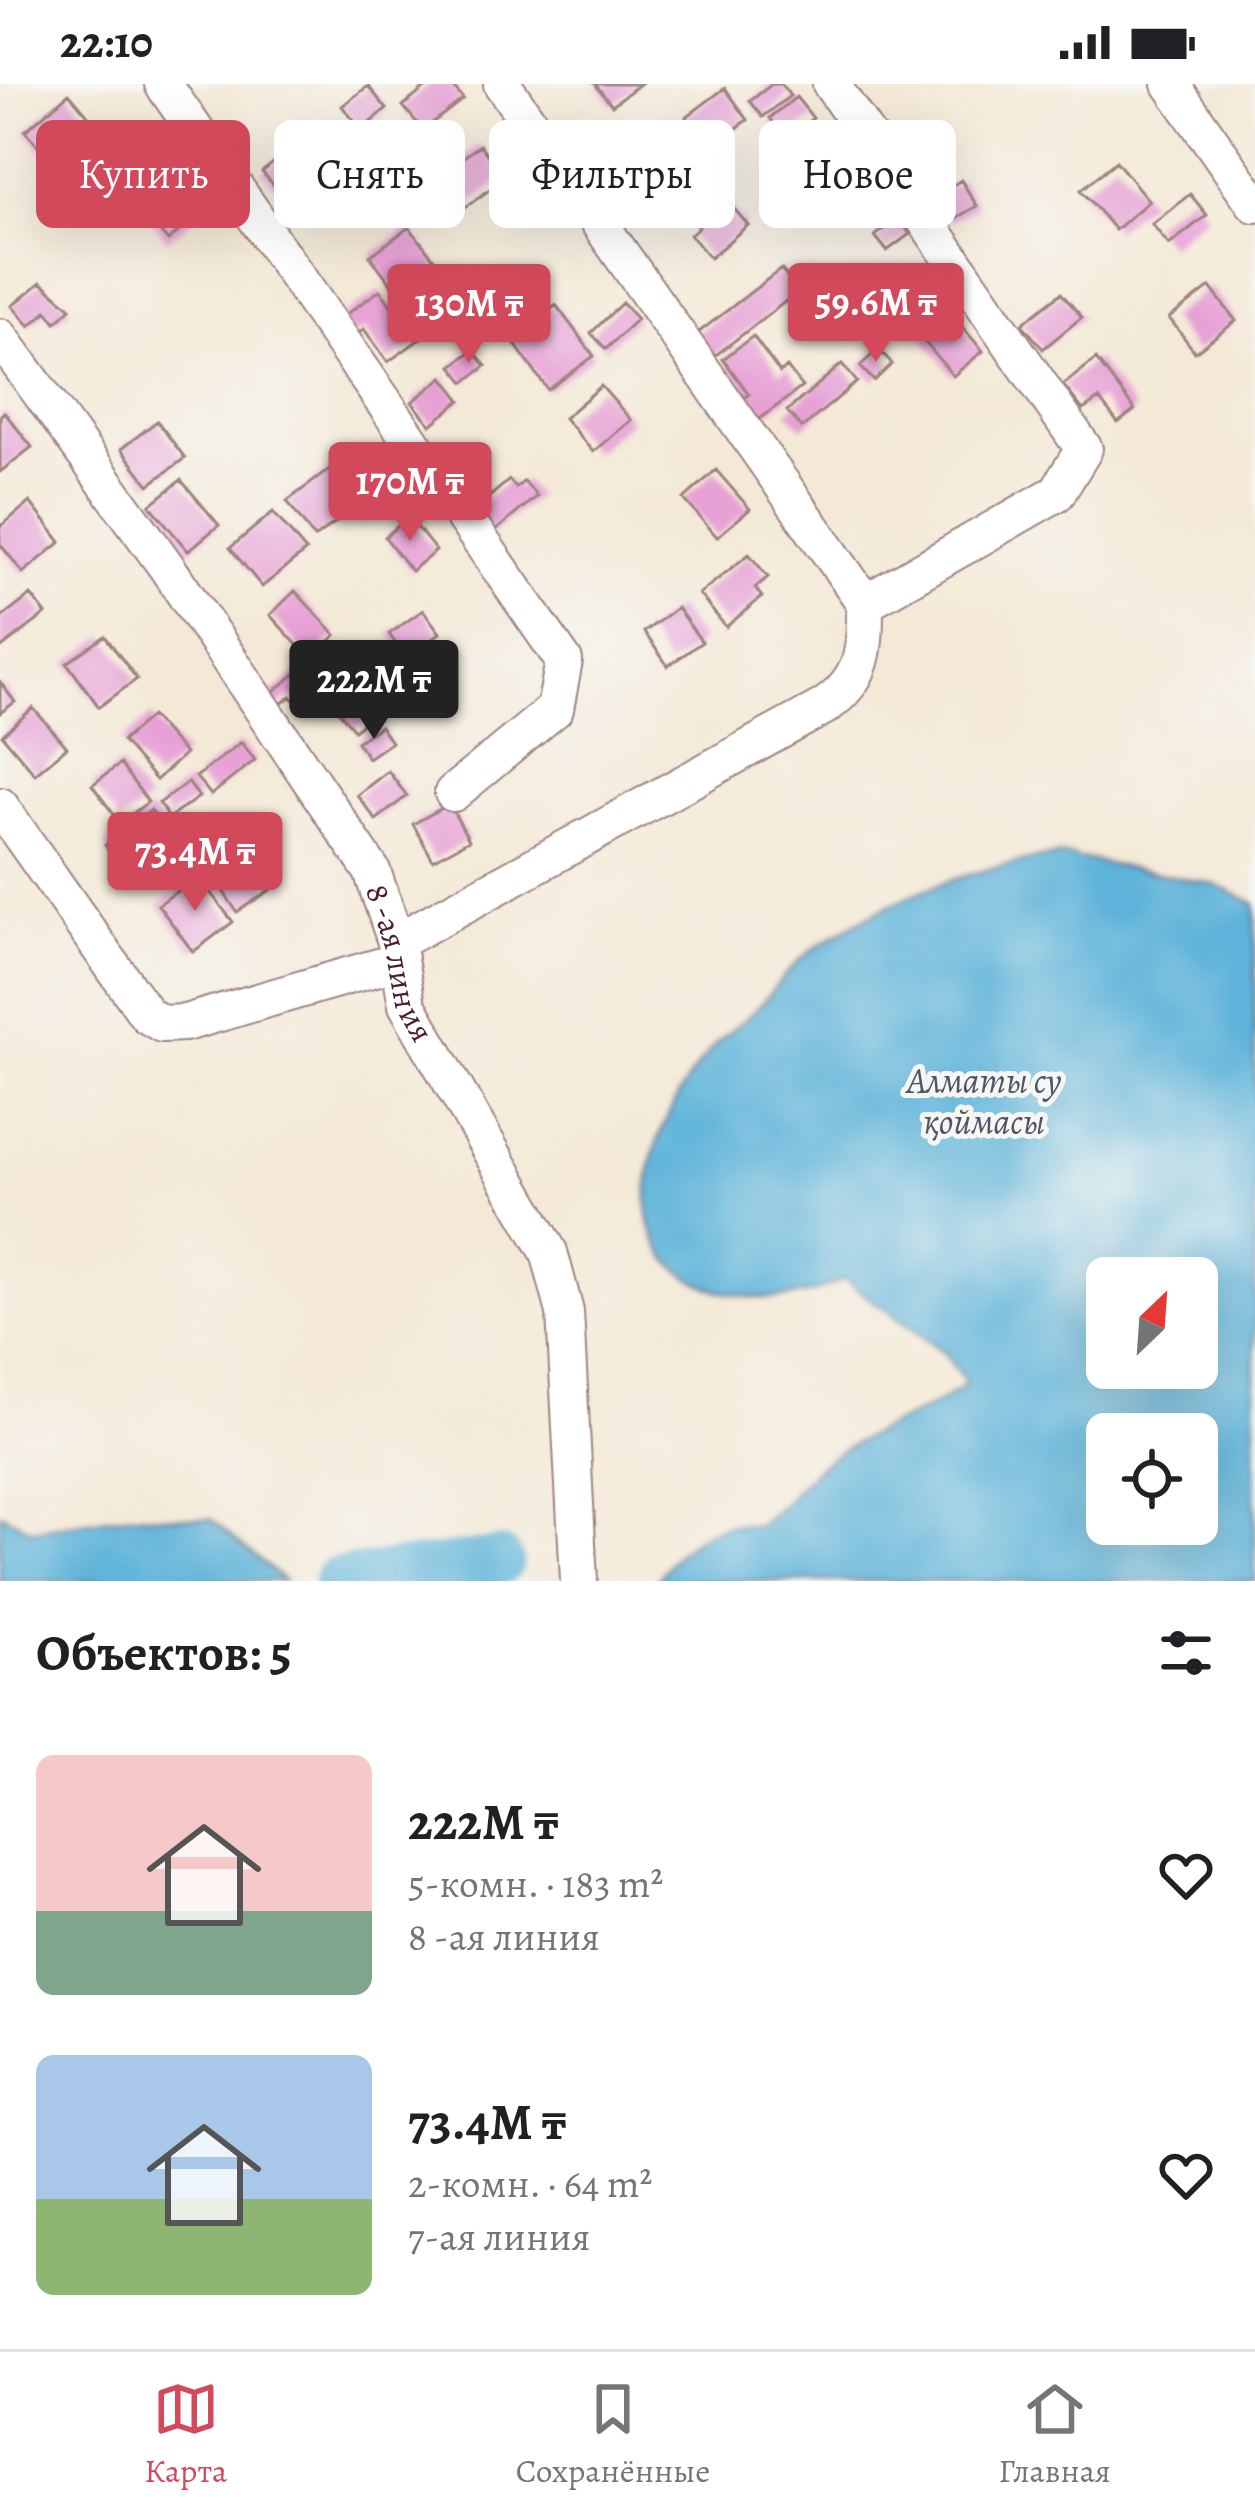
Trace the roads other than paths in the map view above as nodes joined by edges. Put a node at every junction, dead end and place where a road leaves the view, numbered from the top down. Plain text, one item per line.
1 (163, 84) edge
2 (502, 84) edge
3 (831, 84) edge
4 (1171, 84) edge
5 (1255, 204) edge
6 (0, 337) edge
7 (865, 604) junction
8 (453, 793) dead end
9 (0, 806) edge
10 (398, 952) junction
11 (579, 1581) edge

1 - 8 street
2 - 7 street
3 - 7 street
4 - 5 street
6 - 10 street, 8 -ая линия
7 - 10 street
9 - 10 street
10 - 11 street, 8 -ая линия

